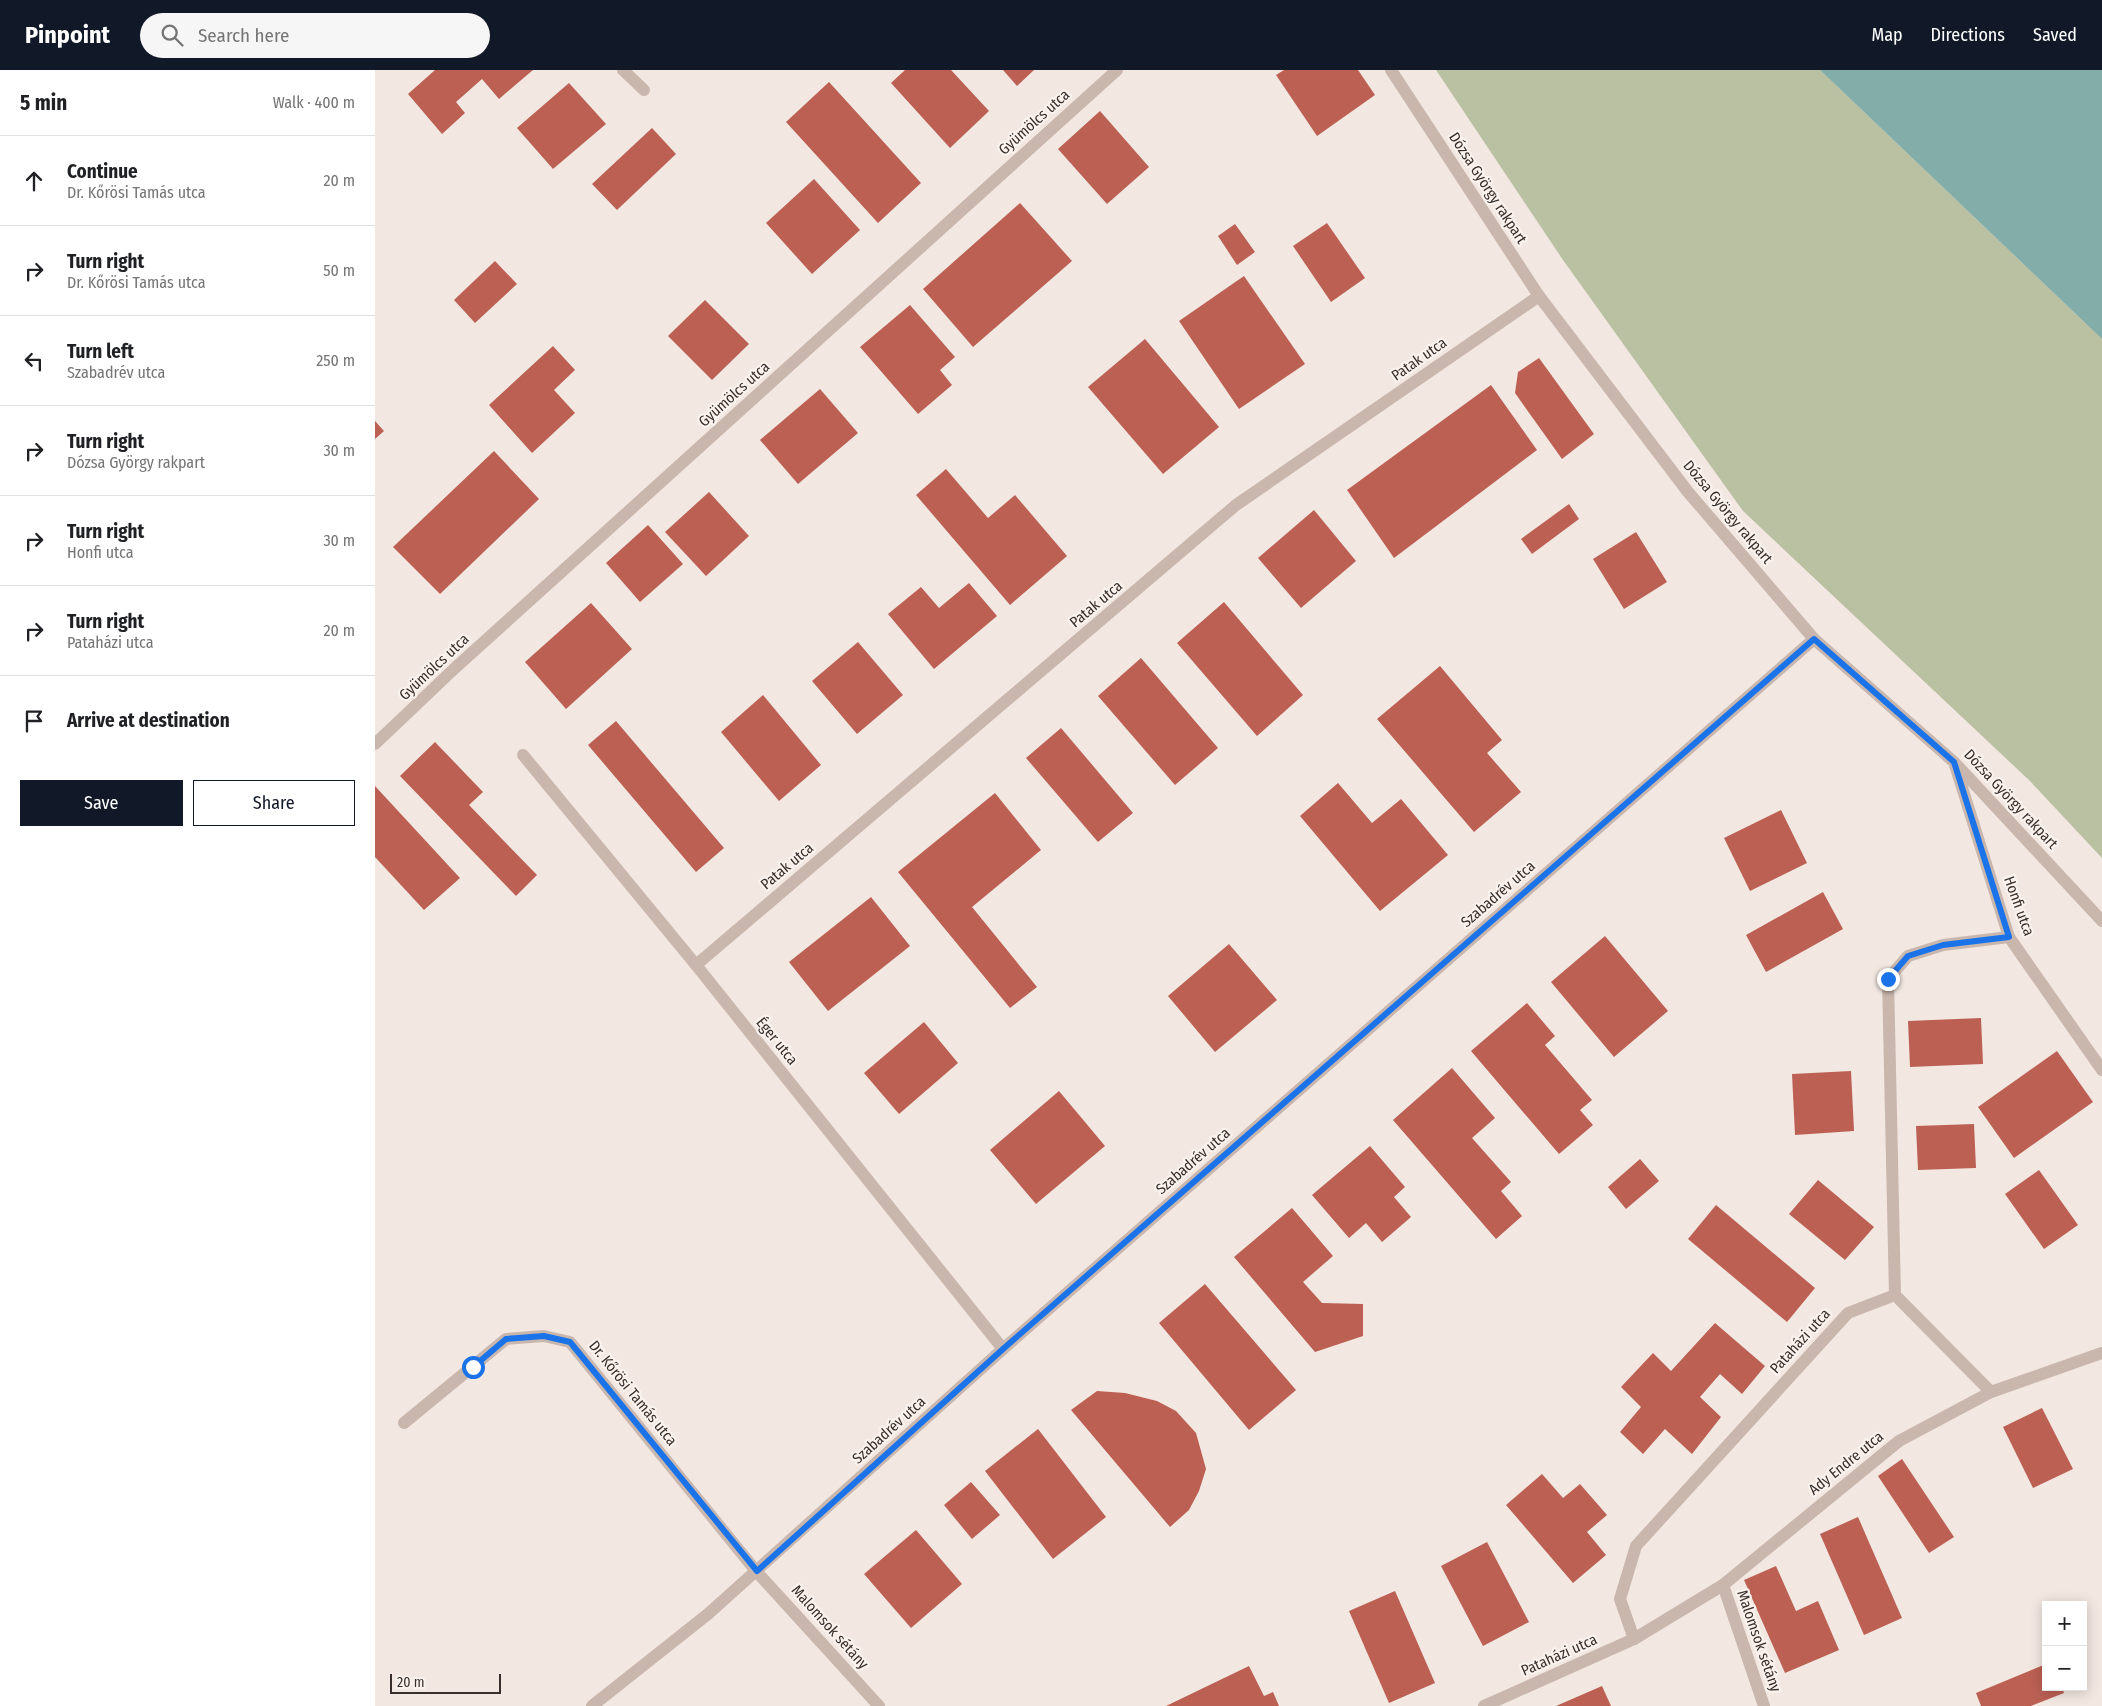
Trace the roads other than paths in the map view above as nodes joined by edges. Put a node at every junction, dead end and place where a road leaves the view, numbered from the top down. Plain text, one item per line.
1 (623, 70) edge
2 (1117, 70) edge
3 (1391, 70) edge
4 (644, 90) dead end
5 (1539, 296) junction
6 (1814, 639) junction
7 (375, 744) edge
8 (523, 755) dead end
9 (1954, 762) junction
10 (2102, 922) edge
11 (2009, 937) junction
12 (696, 965) junction
13 (2102, 1070) edge
14 (1895, 1295) junction
15 (1003, 1349) junction
16 (2102, 1353) edge
17 (1991, 1392) junction
18 (404, 1423) dead end
19 (757, 1571) junction
20 (1723, 1586) junction
21 (1634, 1639) junction
22 (592, 1706) edge
23 (879, 1706) edge
24 (1484, 1706) edge
25 (1764, 1706) edge

1 - 4 street
2 - 7 street, Gyümölcs utca
3 - 5 street, Dózsa György rakpart
5 - 6 street, Dózsa György rakpart
5 - 12 street, Patak utca
6 - 9 street, Dózsa György rakpart
6 - 15 street, Szabadrév utca
8 - 12 street, Éger utca
9 - 10 street, Dózsa György rakpart
9 - 11 street, Honfi utca
11 - 13 street, Honfi utca
11 - 14 street
12 - 15 street, Éger utca
14 - 17 street
14 - 21 street, Pataházi utca
15 - 19 street, Szabadrév utca
16 - 17 street, Ady Endre utca
17 - 20 street, Ady Endre utca
18 - 19 street, Dr. Kőrösi Tamás utca
19 - 22 street, Szabadrév utca
19 - 23 street, Malomsok sétány
20 - 21 street, Ady Endre utca
20 - 25 street, Malomsok sétány
21 - 24 street, Pataházi utca

